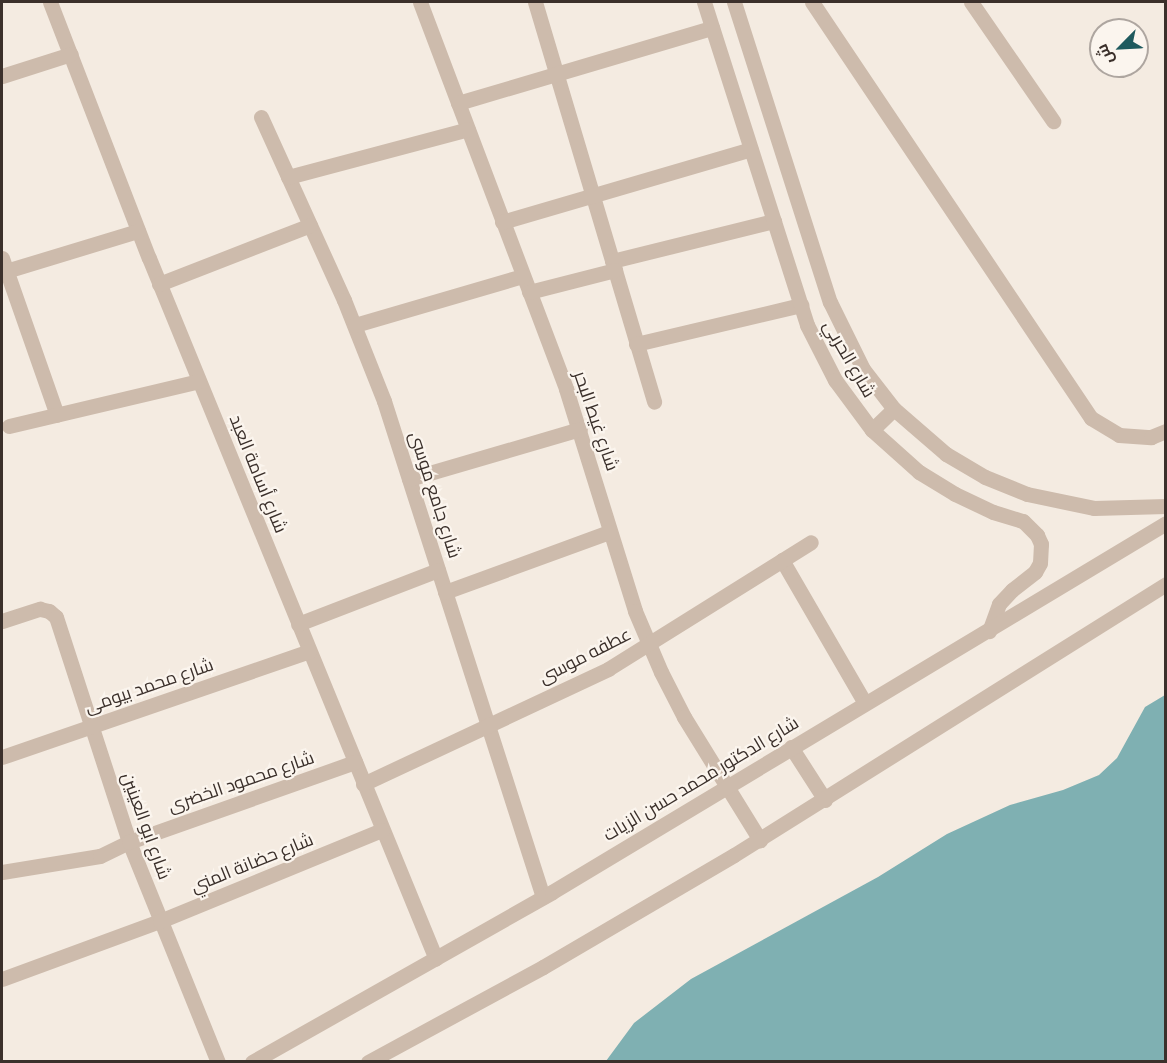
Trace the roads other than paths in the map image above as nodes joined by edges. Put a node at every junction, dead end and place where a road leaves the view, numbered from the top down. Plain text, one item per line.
1 (50, 2) edge
2 (424, 2) edge
3 (535, 2) edge
4 (704, 2) edge
5 (734, 2) edge
6 (812, 2) edge
7 (970, 2) edge
8 (712, 28) junction
9 (71, 54) junction
10 (556, 74) junction
11 (2, 76) edge
12 (458, 103) junction
13 (261, 117) dead end
14 (1053, 121) dead end
15 (468, 129) junction
16 (751, 149) junction
17 (288, 177) junction
18 (593, 195) junction
19 (774, 220) junction
20 (502, 222) junction
21 (310, 225) junction
22 (138, 231) junction
23 (4, 264) edge
24 (613, 266) junction
25 (523, 276) junction
26 (159, 284) junction
27 (529, 292) junction
28 (801, 305) junction
29 (354, 325) junction
30 (636, 344) junction
31 (199, 381) junction
32 (654, 402) dead end
33 (894, 409) junction
34 (57, 415) junction
35 (9, 426) dead end
36 (580, 429) junction
37 (872, 430) junction
38 (1166, 431) edge
39 (409, 479) junction
40 (1166, 506) edge
41 (1166, 523) edge
42 (609, 532) junction
43 (811, 542) dead end
44 (782, 560) junction
45 (438, 570) junction
46 (1166, 584) edge
47 (445, 592) junction
48 (2, 621) edge
49 (298, 624) junction
50 (989, 631) junction
51 (649, 645) junction
52 (309, 651) junction
53 (865, 704) junction
54 (488, 725) junction
55 (91, 726) junction
56 (791, 747) junction
57 (2, 757) edge
58 (355, 762) junction
59 (363, 784) junction
60 (727, 786) junction
61 (825, 800) junction
62 (382, 830) junction
63 (760, 840) junction
64 (129, 842) junction
65 (2, 872) edge
66 (543, 897) junction
67 (160, 921) junction
68 (436, 959) junction
69 (2, 980) edge
70 (218, 1062) edge
71 (252, 1062) edge
72 (368, 1062) edge

1 - 9 street, شارع أسامة العبد
2 - 12 street, شارع غيط البحر
3 - 10 street
4 - 8 street, شارع الحربي
5 - 33 street, شارع الحربي
6 - 38 street
7 - 14 street
8 - 10 street
8 - 16 street, شارع الحربي
9 - 11 street
9 - 22 street, شارع أسامة العبد
10 - 12 street
10 - 18 street
12 - 15 street, شارع غيط البحر
13 - 17 street, شارع جامع موسى
15 - 17 street
15 - 20 street, شارع غيط البحر
16 - 18 street
16 - 19 street, شارع الحربي
17 - 21 street, شارع جامع موسى
18 - 20 street
18 - 24 street
19 - 24 street
19 - 28 street, شارع الحربي
20 - 25 street, شارع غيط البحر
21 - 26 street
21 - 29 street, شارع جامع موسى
22 - 23 street
22 - 26 street, شارع أسامة العبد
23 - 34 street
24 - 27 street
24 - 30 street
25 - 27 street, شارع غيط البحر
25 - 29 street
26 - 31 street, شارع أسامة العبد
27 - 36 street, شارع غيط البحر
28 - 30 street
28 - 37 street, شارع الحربي
29 - 39 street, شارع جامع موسى
30 - 32 street
31 - 34 street
31 - 49 street, شارع أسامة العبد
33 - 37 street
33 - 40 street, شارع الحربي
34 - 35 street
36 - 39 street
36 - 42 street, شارع غيط البحر
37 - 50 street, شارع الحربي
39 - 45 street, شارع جامع موسى
41 - 50 street, شارع الدكتور محمد حسن الزيات
42 - 47 street
42 - 51 street, شارع غيط البحر
43 - 44 street, عطفه موسى
44 - 51 street, عطفه موسى
44 - 53 street
45 - 47 street, شارع جامع موسى
45 - 49 street
46 - 61 street
47 - 54 street, شارع جامع موسى
48 - 55 street, شارع ابو العينين
49 - 52 street, شارع أسامة العبد
50 - 53 street, شارع الدكتور محمد حسن الزيات
51 - 54 street, عطفه موسى
51 - 60 street, شارع غيط البحر
52 - 55 street, شارع محمد بيومى
52 - 58 street, شارع أسامة العبد
53 - 56 street, شارع الدكتور محمد حسن الزيات
54 - 59 street, عطفه موسى
54 - 66 street, شارع جامع موسى
55 - 57 street, شارع محمد بيومى
55 - 64 street, شارع ابو العينين
56 - 60 street, شارع الدكتور محمد حسن الزيات
56 - 61 street
58 - 59 street, شارع أسامة العبد
58 - 64 street, شارع محمود الخضرى
59 - 62 street, شارع أسامة العبد
60 - 63 street, شارع غيط البحر
60 - 66 street, شارع الدكتور محمد حسن الزيات
61 - 63 street
62 - 67 street, شارع حضانة المني
62 - 68 street, شارع أسامة العبد
63 - 72 street
64 - 65 street, شارع محمود الخضرى
64 - 67 street, شارع ابو العينين
66 - 68 street, شارع الدكتور محمد حسن الزيات
67 - 69 street, شارع حضانة المني
67 - 70 street, شارع ابو العينين
68 - 71 street, شارع الدكتور محمد حسن الزيات

